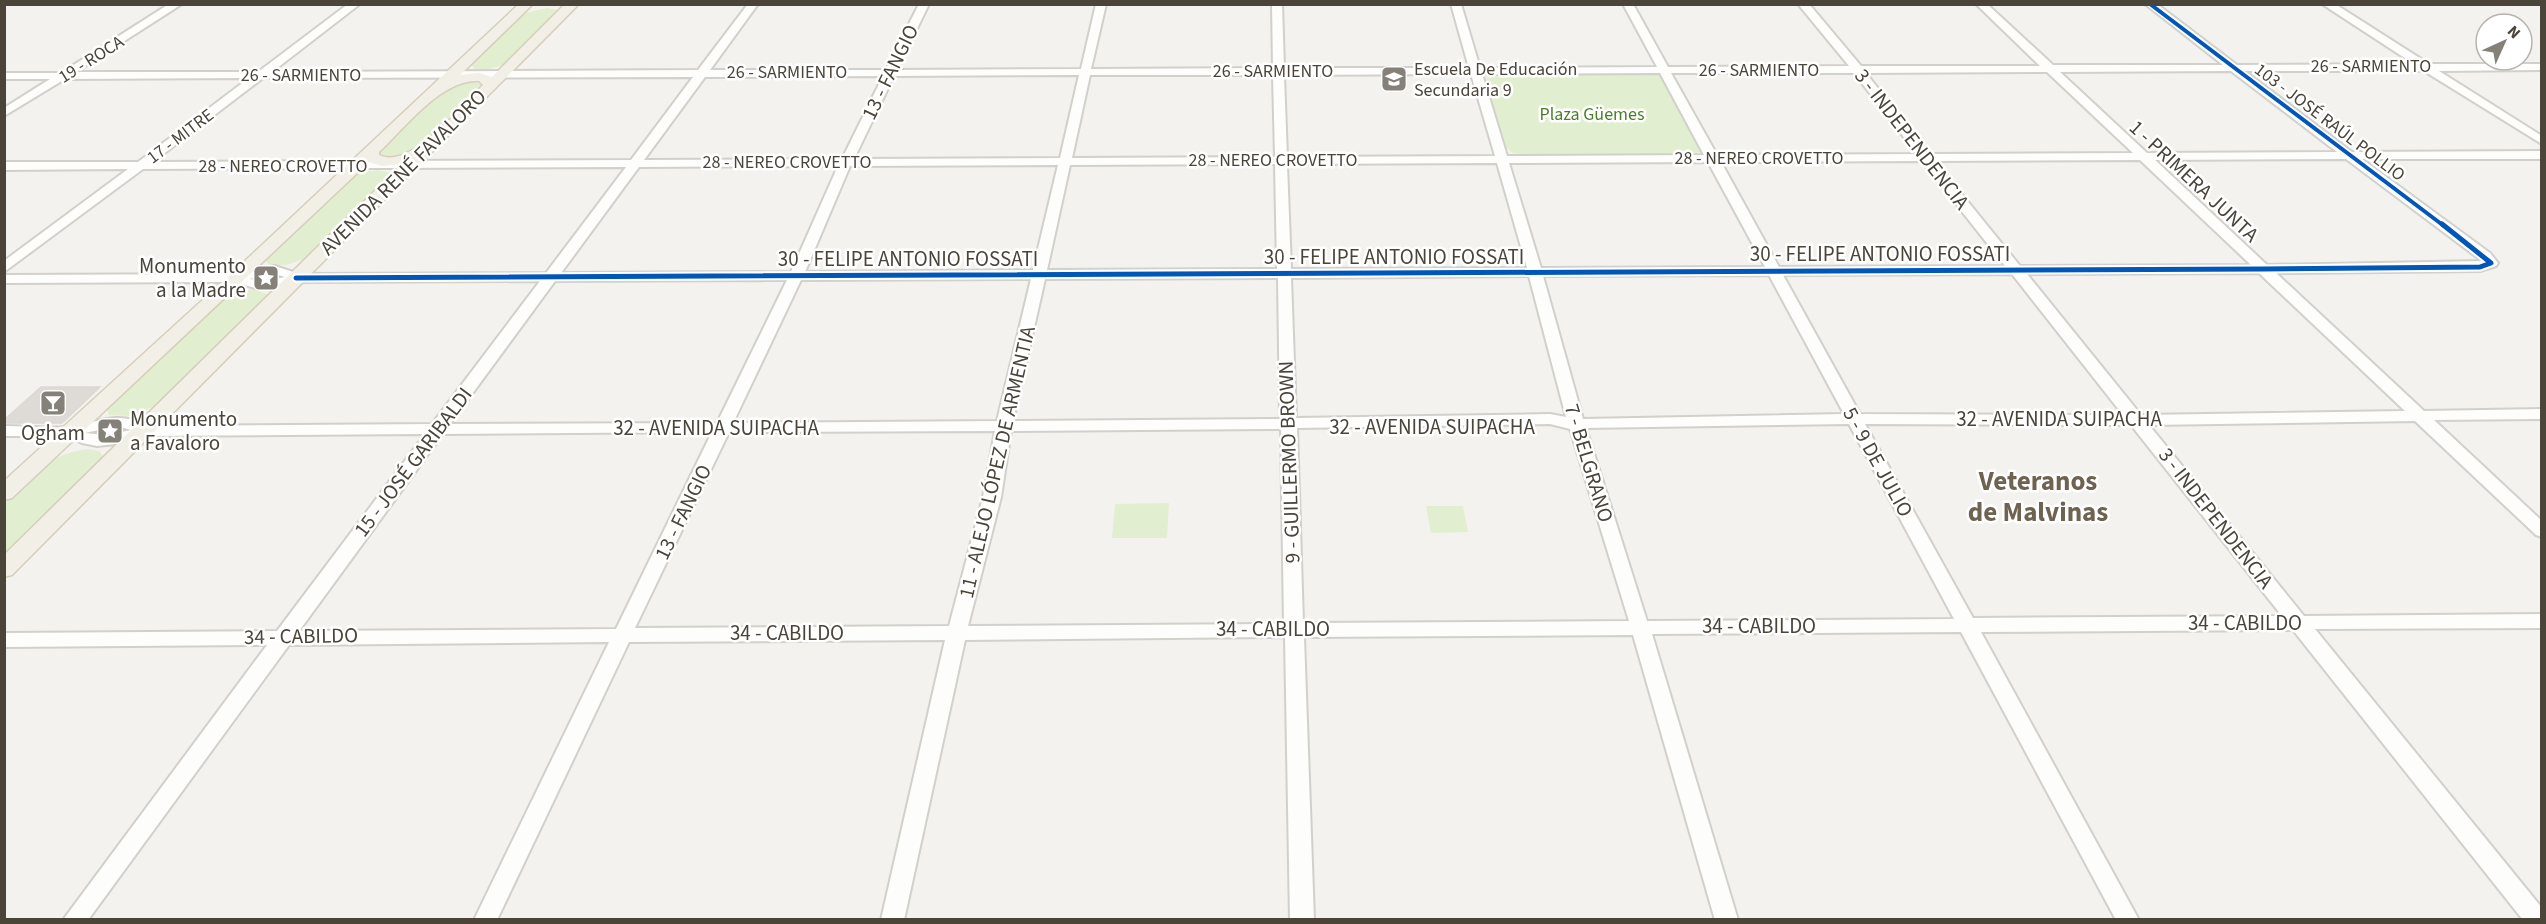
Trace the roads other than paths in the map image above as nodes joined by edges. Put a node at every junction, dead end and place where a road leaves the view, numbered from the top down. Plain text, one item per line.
1 (177, 4) edge
2 (355, 4) edge
3 (527, 4) edge
4 (573, 4) edge
5 (753, 4) edge
6 (924, 4) edge
7 (1101, 4) edge
8 (1277, 4) edge
9 (1456, 4) edge
10 (1628, 4) edge
11 (1803, 4) edge
12 (1981, 4) edge
13 (2150, 4) edge
14 (2327, 4) edge
15 (2423, 66) junction
16 (2231, 67) junction
17 (2541, 67) edge
18 (2048, 68) junction
19 (1279, 70) junction
20 (1475, 70) junction
21 (1858, 70) junction
22 (1086, 71) junction
23 (1665, 71) junction
24 (889, 72) junction
25 (702, 73) junction
26 (261, 75) junction
27 (452, 75) junction
28 (4, 76) edge
29 (66, 76) junction
30 (497, 80) junction
31 (438, 87) junction
32 (4, 113) edge
33 (2541, 141) edge
34 (371, 150) junction
35 (426, 151) junction
36 (2348, 155) junction
37 (2541, 155) edge
38 (2143, 156) junction
39 (1925, 157) junction
40 (1712, 158) junction
41 (1502, 159) junction
42 (1281, 160) junction
43 (1065, 161) junction
44 (846, 162) junction
45 (635, 163) junction
46 (412, 164) junction
47 (355, 165) junction
48 (4, 166) edge
49 (140, 166) junction
50 (2491, 263) joint
51 (4, 268) edge
52 (2263, 269) junction
53 (2016, 270) junction
54 (1774, 271) junction
55 (1535, 272) junction
56 (1284, 274) junction
57 (1039, 275) junction
58 (796, 276) junction
59 (550, 277) junction
60 (237, 278) junction
61 (296, 278) junction
62 (4, 279) edge
63 (2541, 414) edge
64 (2419, 416) junction
65 (1855, 419) junction
66 (2138, 420) junction
67 (1576, 423) junction
68 (1288, 424) junction
69 (1004, 426) junction
70 (723, 428) junction
71 (4, 431) edge
72 (70, 431) junction
73 (144, 431) junction
74 (436, 431) junction
75 (4, 493) edge
76 (2541, 531) edge
77 (4, 569) edge
78 (2541, 621) edge
79 (2299, 622) junction
80 (1967, 625) junction
81 (1640, 627) junction
82 (1294, 629) junction
83 (957, 631) junction
84 (624, 634) junction
85 (284, 636) junction
86 (4, 640) edge
87 (74, 920) edge
88 (485, 920) edge
89 (892, 920) edge
90 (1302, 920) edge
91 (1727, 920) edge
92 (2128, 920) edge
93 (2537, 920) edge

1 - 29 street, 19 - ROCA
2 - 26 street, 17 - MITRE
3 - 27 main road, AVENIDA RENÉ FAVALORO
4 - 30 main road, AVENIDA RENÉ FAVALORO
5 - 25 street, 15 - JOSÉ GARIBALDI
6 - 24 street, 13 - FANGIO
7 - 22 street, 11 - ALEJO LÓPEZ DE ARMENTIA
8 - 19 street, 9 - GUILLERMO BROWN
9 - 20 street, 7 - BELGRANO
10 - 23 street, 5 - 9 DE JULIO
11 - 21 street, 3 - INDEPENDENCIA
12 - 18 street, 1 - PRIMERA JUNTA
13 - 16 street, 103 - JOSÉ RAÚL POLLIO
14 - 15 street
15 - 16 street, 26 - SARMIENTO
15 - 17 street, 26 - SARMIENTO
15 - 33 street
16 - 18 street, 26 - SARMIENTO
16 - 36 street, 103 - JOSÉ RAÚL POLLIO
18 - 21 street, 26 - SARMIENTO
18 - 38 street, 1 - PRIMERA JUNTA
19 - 20 street, 26 - SARMIENTO
19 - 22 street, 26 - SARMIENTO
19 - 42 street, 9 - GUILLERMO BROWN
20 - 23 street, 26 - SARMIENTO
20 - 41 street, 7 - BELGRANO
21 - 23 street, 26 - SARMIENTO
21 - 39 street, 3 - INDEPENDENCIA
22 - 24 street, 26 - SARMIENTO
22 - 43 street, 11 - ALEJO LÓPEZ DE ARMENTIA
23 - 40 street, 5 - 9 DE JULIO
24 - 25 street, 26 - SARMIENTO
24 - 44 street, 13 - FANGIO
25 - 30 street, 26 - SARMIENTO
25 - 45 street, 15 - JOSÉ GARIBALDI
26 - 27 street, 26 - SARMIENTO
26 - 29 street, 26 - SARMIENTO
26 - 49 street, 17 - MITRE
27 - 30 street, 26 - SARMIENTO
27 - 31 main road, AVENIDA RENÉ FAVALORO
28 - 29 street, 26 - SARMIENTO
29 - 32 street, 19 - ROCA
30 - 31 main road
30 - 35 main road, AVENIDA RENÉ FAVALORO
31 - 34 main road, AVENIDA RENÉ FAVALORO
34 - 35 main road
34 - 47 main road, AVENIDA RENÉ FAVALORO
35 - 46 main road, AVENIDA RENÉ FAVALORO
36 - 37 street, 28 - NEREO CROVETTO
36 - 38 street, 28 - NEREO CROVETTO
36 - 50 street, 103 - JOSÉ RAÚL POLLIO
38 - 39 street, 28 - NEREO CROVETTO
38 - 52 street, 1 - PRIMERA JUNTA
39 - 40 street, 28 - NEREO CROVETTO
39 - 53 street, 3 - INDEPENDENCIA
40 - 41 street, 28 - NEREO CROVETTO
40 - 54 street, 5 - 9 DE JULIO
41 - 42 street, 28 - NEREO CROVETTO
41 - 55 street, 7 - BELGRANO
42 - 43 street, 28 - NEREO CROVETTO
42 - 56 street, 9 - GUILLERMO BROWN
43 - 44 street, 28 - NEREO CROVETTO
43 - 57 street, 11 - ALEJO LÓPEZ DE ARMENTIA
44 - 45 street, 28 - NEREO CROVETTO
44 - 58 street, 13 - FANGIO
45 - 46 street, 28 - NEREO CROVETTO
45 - 59 street, 15 - JOSÉ GARIBALDI
46 - 47 street, 28 - NEREO CROVETTO
46 - 61 main road, AVENIDA RENÉ FAVALORO
47 - 49 street, 28 - NEREO CROVETTO
47 - 60 main road, AVENIDA RENÉ FAVALORO
48 - 49 street, 28 - NEREO CROVETTO
49 - 51 street, 17 - MITRE
50 - 52 street, 30 - FELIPE ANTONIO FOSSATI
52 - 53 street, 30 - FELIPE ANTONIO FOSSATI
52 - 64 street, 1 - PRIMERA JUNTA
53 - 54 street, 30 - FELIPE ANTONIO FOSSATI
53 - 66 street, 3 - INDEPENDENCIA
54 - 55 street, 30 - FELIPE ANTONIO FOSSATI
54 - 65 street, 5 - 9 DE JULIO
55 - 56 street, 30 - FELIPE ANTONIO FOSSATI
55 - 67 street, 7 - BELGRANO
56 - 57 street, 30 - FELIPE ANTONIO FOSSATI
56 - 68 street, 9 - GUILLERMO BROWN
57 - 58 street, 30 - FELIPE ANTONIO FOSSATI
57 - 69 street, 11 - ALEJO LÓPEZ DE ARMENTIA
58 - 59 street, 30 - FELIPE ANTONIO FOSSATI
58 - 70 street, 13 - FANGIO
59 - 61 street, 30 - FELIPE ANTONIO FOSSATI
59 - 74 street, 15 - JOSÉ GARIBALDI
60 - 61 street, 30 - FELIPE ANTONIO FOSSATI
60 - 62 street
60 - 72 main road, AVENIDA RENÉ FAVALORO
61 - 73 main road, AVENIDA RENÉ FAVALORO
63 - 64 street, 32 - AVENIDA SUIPACHA
64 - 66 street, 32 - AVENIDA SUIPACHA
64 - 76 street, 1 - PRIMERA JUNTA
65 - 66 street, 32 - AVENIDA SUIPACHA
65 - 67 street, 32 - AVENIDA SUIPACHA
65 - 80 street, 5 - 9 DE JULIO
66 - 79 street, 3 - INDEPENDENCIA
67 - 68 street, 32 - AVENIDA SUIPACHA
67 - 81 street, 7 - BELGRANO
68 - 69 street, 32 - AVENIDA SUIPACHA
68 - 82 street, 9 - GUILLERMO BROWN
69 - 70 street, 32 - AVENIDA SUIPACHA
69 - 83 street, 11 - ALEJO LÓPEZ DE ARMENTIA
70 - 74 street, 32 - AVENIDA SUIPACHA
70 - 84 street, 13 - FANGIO
71 - 72 street, 32 - AVENIDA SUIPACHA
72 - 73 street, 32 - AVENIDA SUIPACHA
72 - 75 main road, AVENIDA RENÉ FAVALORO
73 - 74 street, 32 - AVENIDA SUIPACHA
73 - 77 main road, AVENIDA RENÉ FAVALORO
74 - 85 street, 15 - JOSÉ GARIBALDI
78 - 79 street, 34 - CABILDO
79 - 80 street, 34 - CABILDO
79 - 93 street, 3 - INDEPENDENCIA
80 - 81 street, 34 - CABILDO
80 - 92 street, 5 - 9 DE JULIO
81 - 82 street, 34 - CABILDO
81 - 91 street, 7 - BELGRANO
82 - 83 street, 34 - CABILDO
82 - 90 street, 9 - GUILLERMO BROWN
83 - 84 street, 34 - CABILDO
83 - 89 street, 11 - ALEJO LÓPEZ DE ARMENTIA
84 - 85 street, 34 - CABILDO
84 - 88 street, 13 - FANGIO
85 - 86 street, 34 - CABILDO
85 - 87 street, 15 - JOSÉ GARIBALDI

